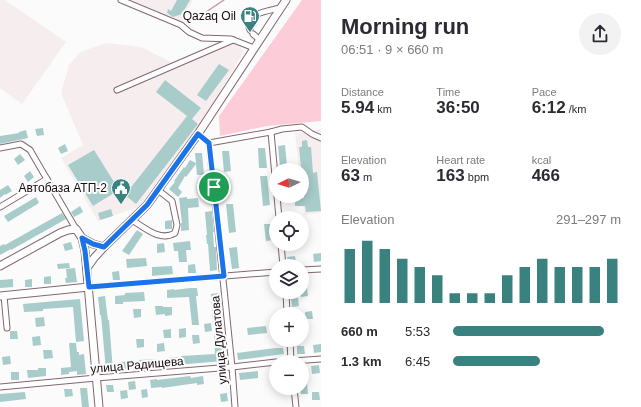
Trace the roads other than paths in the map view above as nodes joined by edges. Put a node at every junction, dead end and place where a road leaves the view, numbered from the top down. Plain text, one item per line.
1 (121, 0) edge
2 (286, 0) edge
3 (280, 8) junction
4 (234, 40) junction
5 (260, 40) junction
6 (254, 48) junction
7 (117, 90) dead end
8 (271, 132) junction
9 (198, 134) junction
10 (321, 138) edge
11 (209, 143) junction
12 (0, 148) edge
13 (274, 163) edge
14 (47, 179) junction
15 (158, 190) junction
16 (0, 207) edge
17 (132, 220) junction
18 (76, 229) junction
19 (82, 238) junction
20 (104, 247) junction
21 (0, 266) edge
22 (87, 268) junction
23 (321, 269) edge
24 (309, 270) edge
25 (269, 273) edge
26 (224, 276) junction
27 (89, 287) junction
28 (2, 296) edge
29 (7, 328) dead end
30 (321, 359) edge
31 (309, 360) edge
32 (269, 363) edge
33 (232, 367) junction
34 (96, 378) junction
35 (0, 387) edge
36 (295, 395) edge
37 (99, 407) edge
38 (235, 407) edge
39 (296, 407) edge

1 - 4 street
2 - 3 main road
3 - 5 main road
3 - 5 street
4 - 6 street
4 - 7 street
5 - 6 main road
6 - 9 main road
8 - 10 street
8 - 11 street
8 - 13 street
9 - 11 street
9 - 15 main road
11 - 26 street, улица Дулатова
12 - 14 street
14 - 16 street
14 - 18 street
15 - 17 main road
15 - 17 street
17 - 20 main road
18 - 19 main road
18 - 21 main road
19 - 20 main road
19 - 22 main road
20 - 22 main road
22 - 27 main road
23 - 24 street
25 - 26 street
26 - 27 street
26 - 33 street, улица Дулатова
27 - 28 main road
27 - 34 main road
28 - 29 street
30 - 31 street
32 - 33 street, улица Радищева
33 - 34 street, улица Радищева
33 - 38 street, улица Дулатова
34 - 35 street, улица Радищева
34 - 37 main road
36 - 39 street

